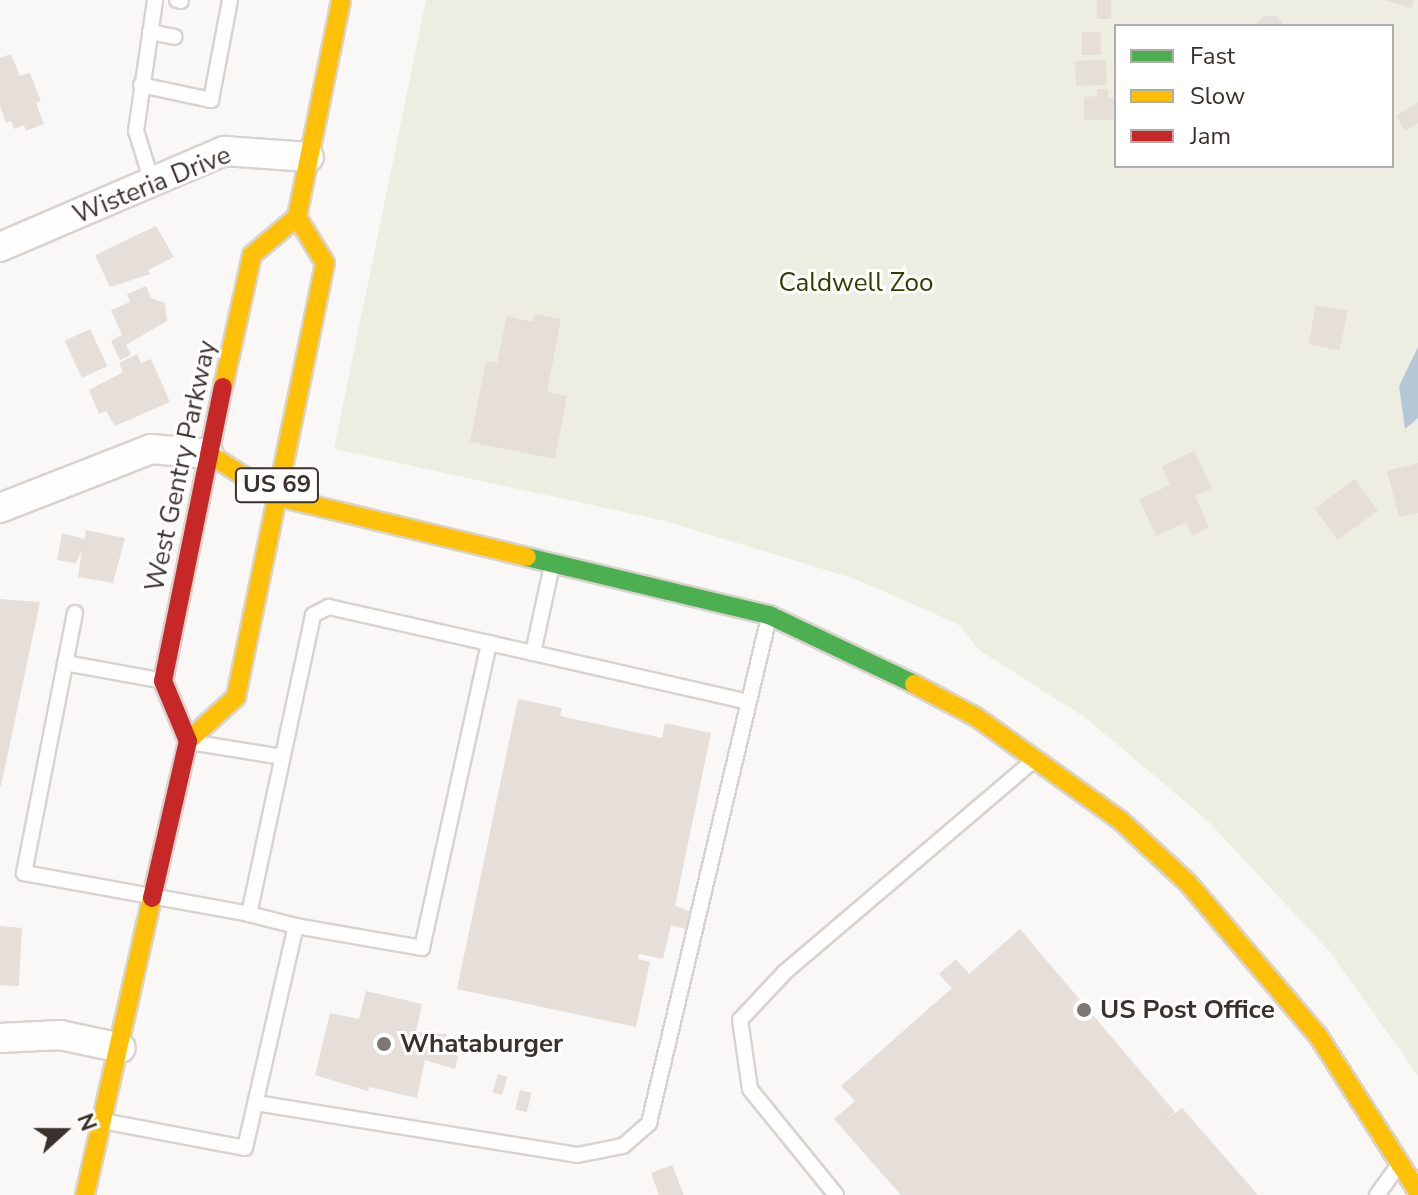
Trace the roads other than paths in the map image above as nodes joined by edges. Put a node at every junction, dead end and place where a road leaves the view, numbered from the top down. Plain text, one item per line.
1 (155, 0) edge
2 (341, 0) edge
3 (224, 5) edge
4 (150, 32) junction
5 (175, 37) dead end
6 (141, 85) junction
7 (309, 157) junction
8 (152, 182) junction
9 (297, 217) junction
10 (0, 247) edge
11 (209, 454) junction
12 (275, 496) junction
13 (0, 508) edge
14 (553, 560) junction
15 (75, 613) dead end
16 (769, 615) junction
17 (489, 643) junction
18 (533, 653) junction
19 (65, 663) junction
20 (163, 681) junction
21 (749, 702) junction
22 (188, 741) junction
23 (282, 757) junction
24 (1038, 757) junction
25 (154, 899) junction
26 (249, 914) junction
27 (296, 926) junction
28 (0, 1038) edge
29 (121, 1048) junction
30 (256, 1103) junction
31 (105, 1122) junction
32 (1401, 1163) junction
33 (1418, 1192) edge
34 (85, 1195) edge
35 (836, 1195) edge
36 (1377, 1195) edge

1 - 4 lane
2 - 7 main road
3 - 6 lane
4 - 5 lane
4 - 6 lane
6 - 8 lane
7 - 8 street, Wisteria Drive
7 - 9 main road
8 - 10 street, Wisteria Drive
9 - 11 main road, West Gentry Parkway / US 69
9 - 12 main road, US 69
11 - 12 main road
11 - 13 street
11 - 20 main road, West Gentry Parkway / US 69
12 - 14 main road
12 - 22 main road, US 69
14 - 16 main road
14 - 18 lane
15 - 19 lane
16 - 21 lane
16 - 24 main road
17 - 18 lane
17 - 23 lane
17 - 27 lane
18 - 21 lane
19 - 20 lane
19 - 25 lane
20 - 22 main road
21 - 30 lane
22 - 23 lane
22 - 25 main road
23 - 26 lane
24 - 32 main road
24 - 35 lane
25 - 26 lane
25 - 29 main road
26 - 27 lane
27 - 30 lane
28 - 29 street
29 - 31 main road
30 - 31 lane
31 - 34 main road
32 - 33 main road
32 - 36 lane

